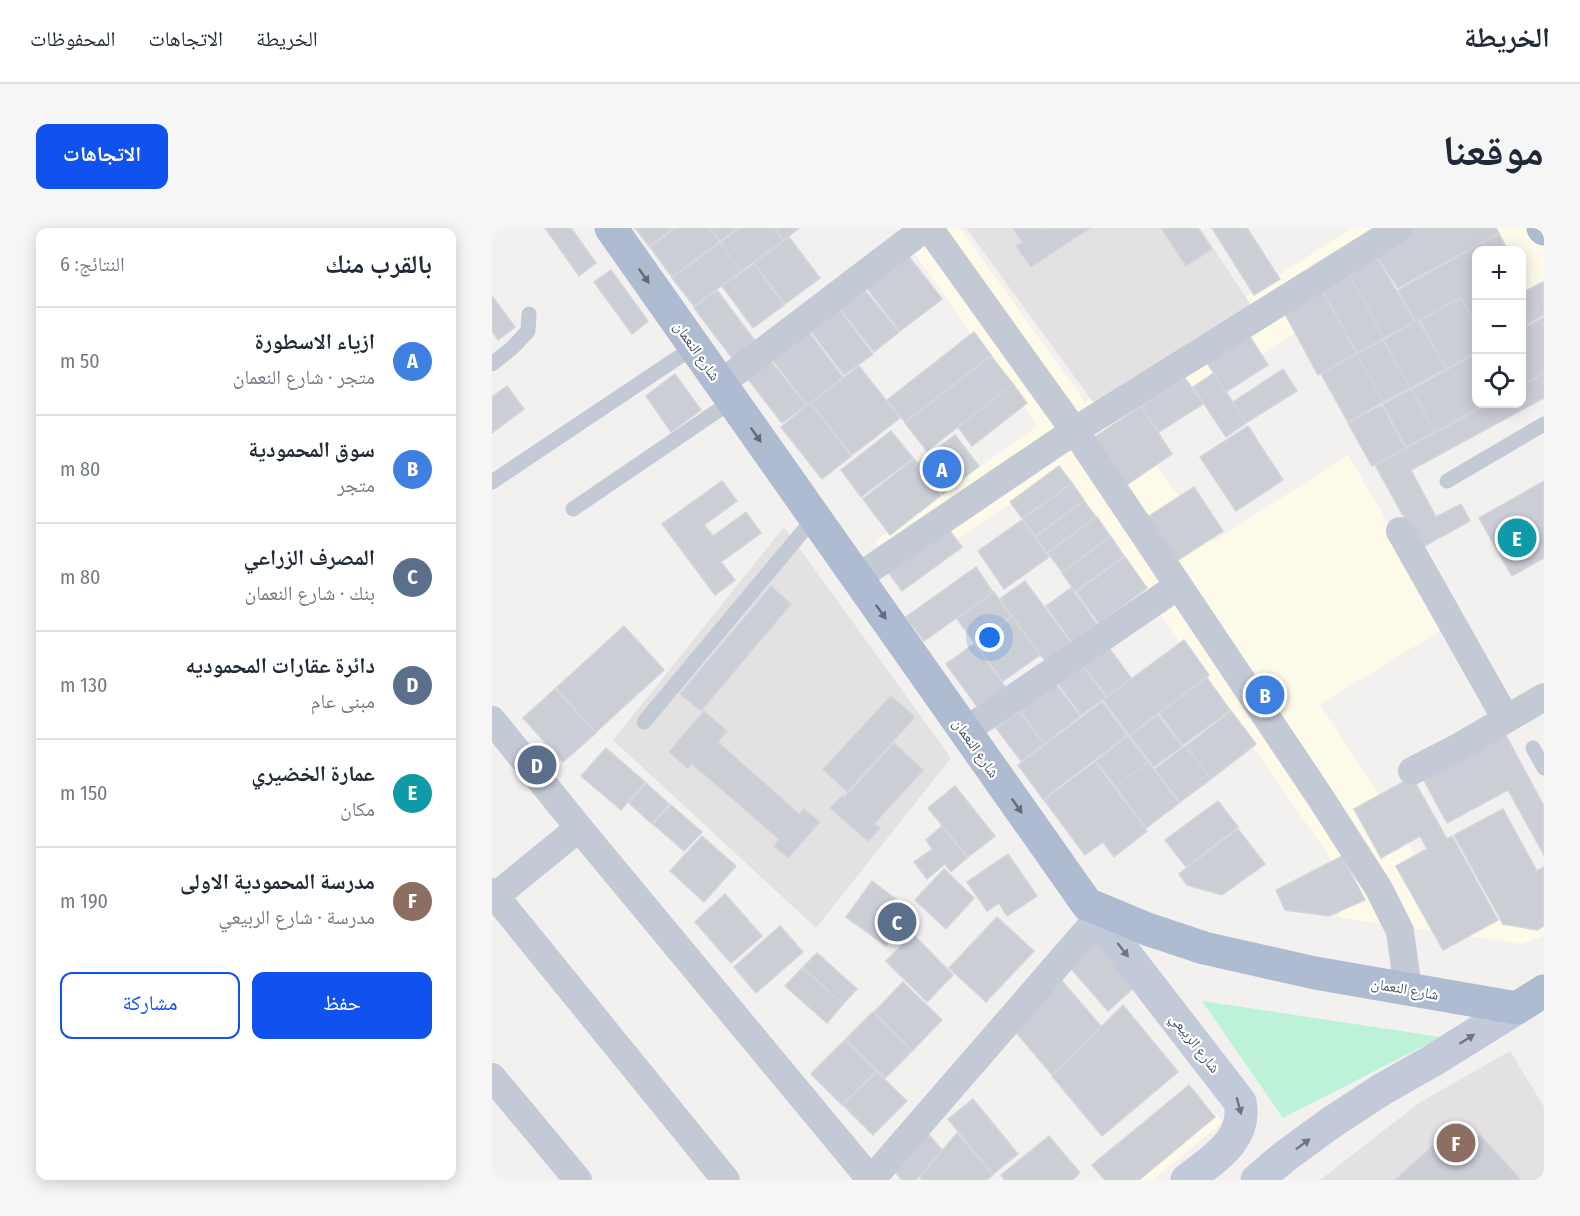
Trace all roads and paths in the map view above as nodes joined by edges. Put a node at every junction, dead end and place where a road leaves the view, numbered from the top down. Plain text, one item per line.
1 (610, 228) edge
2 (927, 228) edge
3 (1399, 228) edge
4 (529, 314) dead end
5 (694, 347) junction
6 (492, 364) edge
7 (726, 393) junction
8 (1544, 424) edge
9 (1074, 430) junction
10 (1447, 481) dead end
11 (492, 482) edge
12 (573, 509) dead end
13 (814, 518) junction
14 (1400, 531) dead end
15 (857, 578) junction
16 (1178, 586) junction
17 (1544, 697) edge
18 (1506, 719) junction
19 (492, 720) edge
20 (644, 722) dead end
21 (964, 731) junction
22 (1533, 748) dead end
23 (1544, 768) edge
24 (1412, 771) dead end
25 (579, 828) junction
26 (493, 896) edge
27 (1093, 911) junction
28 (1408, 990) junction
29 (1531, 999) edge
30 (492, 1077) edge
31 (579, 1180) edge
32 (726, 1180) edge
33 (871, 1180) edge
34 (1187, 1180) edge
35 (1257, 1180) edge

1 -> 5 main road, شارع النعمان
2 - 7 street
2 - 9 street
3 - 9 street
4 - 6 lane
5 - 7 main road, شارع النعمان
5 - 11 lane
7 - 12 lane
7 -> 13 main road, شارع النعمان
8 - 10 lane
9 - 15 street
9 - 16 street
13 - 15 main road, شارع النعمان
13 - 20 lane
14 - 18 street
15 -> 21 main road, شارع النعمان
16 - 21 street
16 - 28 street
17 - 18 street
18 - 24 street
19 - 25 street
21 -> 27 main road, شارع النعمان
22 - 23 lane
25 - 26 street
25 - 33 street
26 - 32 street
27 - 28 main road, شارع النعمان
27 - 33 street
27 -> 34 street, شارع الربيعي
28 - 29 main road, شارع النعمان
35 -> 29 street
30 - 31 street

